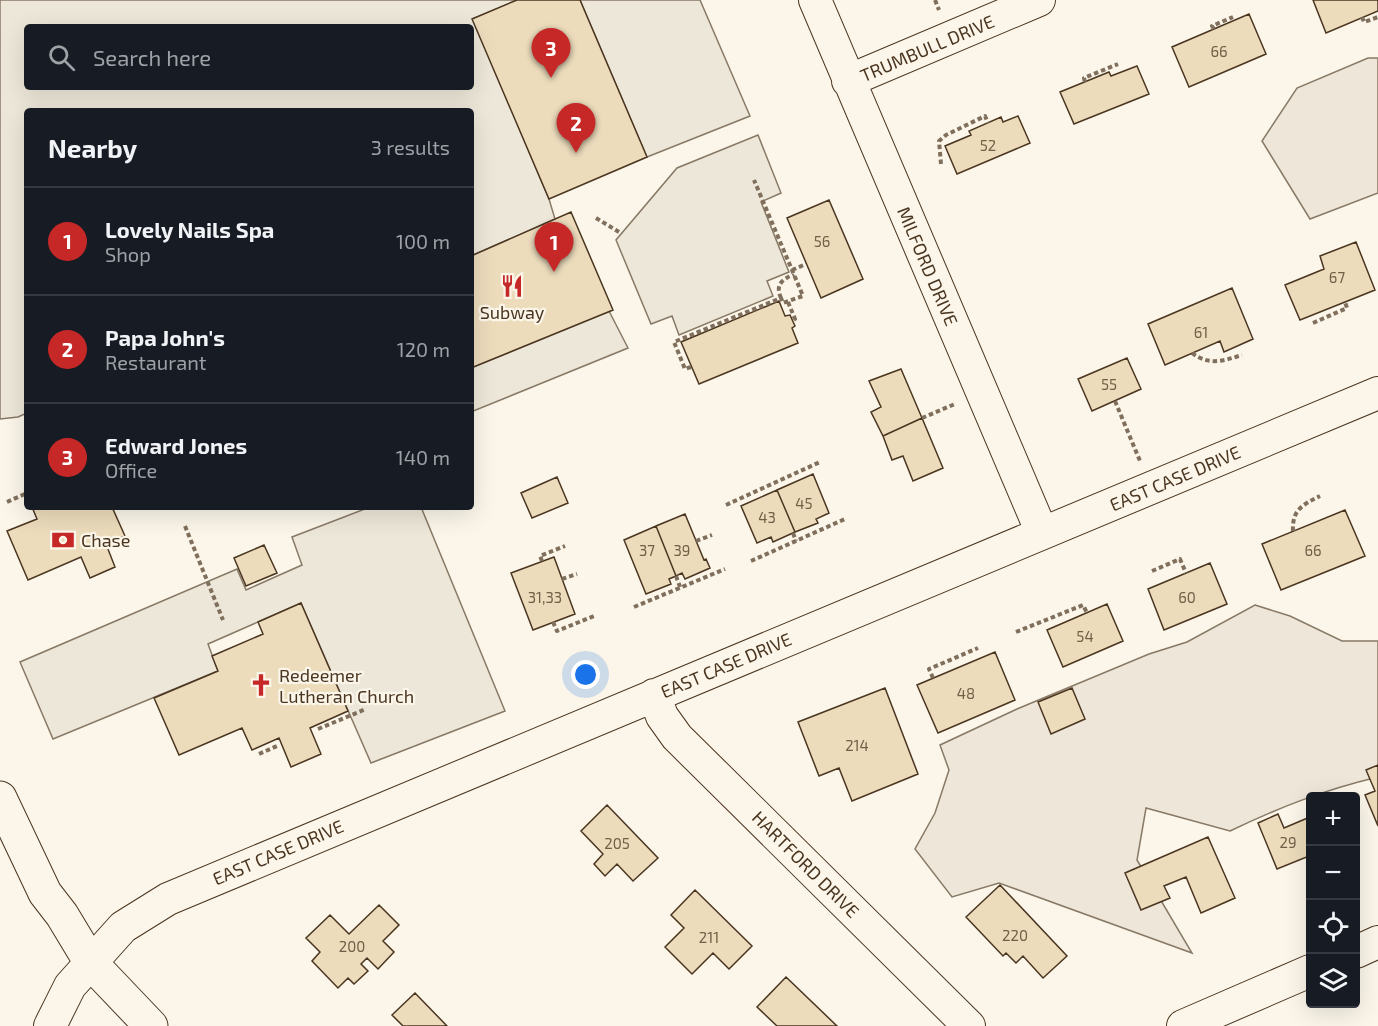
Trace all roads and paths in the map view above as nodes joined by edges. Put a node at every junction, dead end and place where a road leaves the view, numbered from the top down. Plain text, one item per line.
1 (815, 0) edge
2 (934, 0) edge
3 (1039, 0) edge
4 (939, 11) dead end
5 (1233, 17) dead end
6 (1378, 17) edge
7 (1362, 18) dead end
8 (1214, 29) dead end
9 (1118, 64) dead end
10 (848, 81) junction
11 (1085, 82) dead end
12 (988, 123) dead end
13 (941, 164) dead end
14 (754, 180) dead end
15 (596, 218) dead end
16 (619, 232) dead end
17 (806, 264) dead end
18 (793, 272) junction
19 (781, 298) junction
20 (788, 302) junction
21 (1345, 302) dead end
22 (792, 320) dead end
23 (1313, 323) dead end
24 (1192, 353) dead end
25 (1242, 355) dead end
26 (691, 367) dead end
27 (982, 393) junction
28 (1378, 393) edge
29 (1115, 401) dead end
30 (922, 418) dead end
31 (1140, 461) dead end
32 (820, 462) dead end
33 (774, 483) junction
34 (777, 490) dead end
35 (24, 494) edge
36 (1320, 496) dead end
37 (7, 502) dead end
38 (726, 505) dead end
39 (845, 519) dead end
40 (185, 526) dead end
41 (1293, 531) dead end
42 (793, 533) dead end
43 (1042, 533) junction
44 (712, 535) dead end
45 (696, 541) dead end
46 (796, 541) junction
47 (565, 546) dead end
48 (542, 561) dead end
49 (751, 561) dead end
50 (726, 569) dead end
51 (1152, 571) dead end
52 (1186, 573) dead end
53 (577, 574) dead end
54 (676, 576) dead end
55 (562, 579) dead end
56 (681, 587) junction
57 (634, 607) dead end
58 (1087, 613) dead end
59 (594, 616) dead end
60 (223, 620) dead end
61 (553, 622) dead end
62 (1016, 632) dead end
63 (978, 648) dead end
64 (933, 678) dead end
65 (654, 695) junction
66 (366, 709) dead end
67 (318, 729) dead end
68 (277, 746) dead end
69 (259, 754) dead end
70 (0, 798) edge
71 (1378, 942) edge
72 (1360, 950) edge
73 (91, 963) junction
74 (1306, 973) edge
75 (50, 1026) edge
76 (151, 1026) edge
77 (969, 1026) edge
78 (1183, 1026) edge

1 - 10 street, MILFORD DRIVE
2 - 4 path
3 - 10 street, TRUMBULL DRIVE
5 - 8 path
6 - 7 path
9 - 11 path
10 - 27 street, MILFORD DRIVE
12 - 13 path
14 - 18 path
15 - 16 path
17 - 18 path
18 - 19 path
18 - 20 path
19 - 20 path
19 - 26 path
20 - 22 path
21 - 23 path
24 - 25 path
27 - 30 path
27 - 43 street, MILFORD DRIVE
28 - 43 street, EAST CASE DRIVE
29 - 31 path
32 - 33 path
33 - 34 path
33 - 38 path
35 - 37 path
36 - 41 path
39 - 46 path
40 - 60 path
42 - 46 path
43 - 65 street, EAST CASE DRIVE
44 - 45 path
46 - 49 path
47 - 48 path
50 - 56 path
51 - 52 path
53 - 55 path
54 - 56 path
56 - 57 path
58 - 62 path
59 - 61 path
63 - 64 path
65 - 73 street, EAST CASE DRIVE
65 - 77 street, HARTFORD DRIVE
66 - 67 path
68 - 69 path
70 - 73 main road
71 - 72 street
73 - 75 street, EAST CASE DRIVE
73 - 76 main road
74 - 78 street

